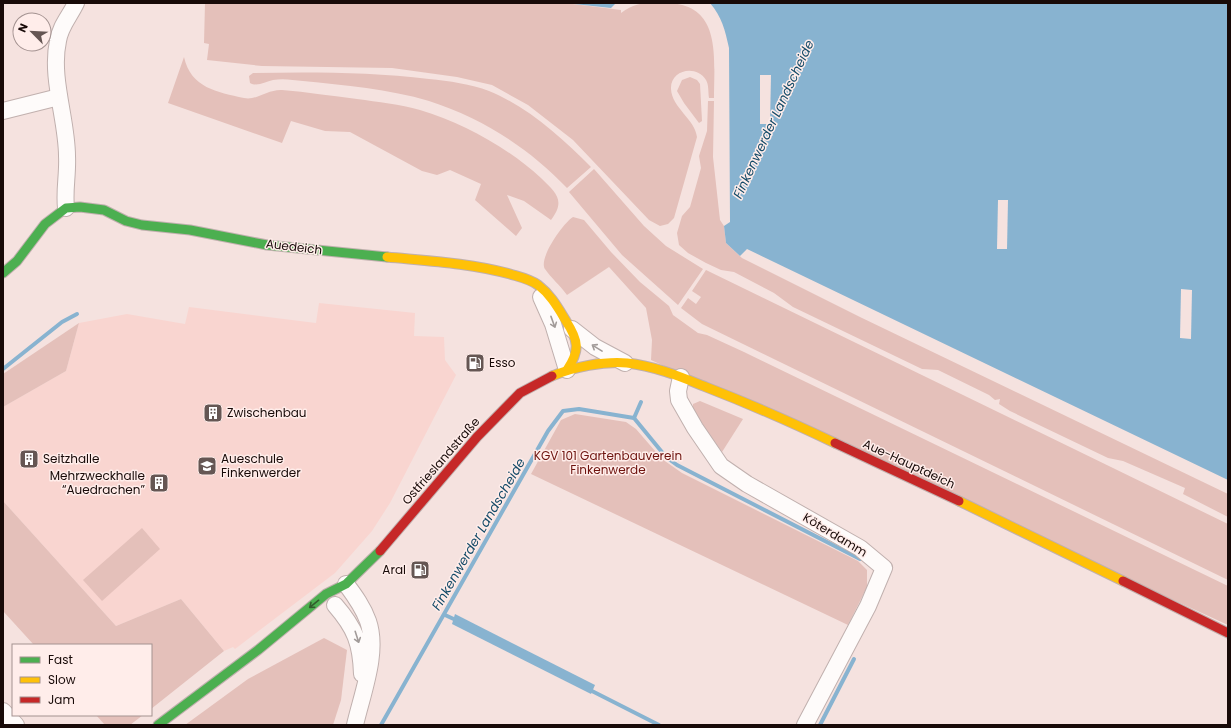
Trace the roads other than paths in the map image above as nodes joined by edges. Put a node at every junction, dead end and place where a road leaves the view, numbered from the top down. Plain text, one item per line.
1 (76, 3) edge
2 (59, 97) junction
3 (3, 111) edge
4 (66, 208) junction
5 (3, 273) edge
6 (524, 278) junction
7 (571, 328) junction
8 (626, 363) junction
9 (567, 370) junction
10 (681, 377) junction
11 (346, 584) junction
12 (330, 609) joint
13 (1228, 633) edge
14 (291, 636) dead end
15 (258, 650) junction
16 (362, 694) junction
17 (3, 711) edge
18 (16, 725) edge
19 (158, 725) edge
20 (355, 725) edge
21 (805, 725) edge

1 - 2 street
2 - 3 street
2 - 4 street
4 - 5 street
4 - 6 street, Auedeich
6 - 7 street, Auedeich
6 -> 9 street
8 -> 7 street, Auedeich
7 - 9 street, Auedeich
8 - 9 street, Aue-Hauptdeich
8 - 10 street, Aue-Hauptdeich
9 - 11 street, Ostfrieslandstraße
10 - 13 street, Aue-Hauptdeich
10 - 21 street, Köterdamm
11 - 12 street, Ostfrieslandstraße
11 -> 15 street, Ostfrieslandstraße
11 - 16 street
12 -> 16 street
14 - 15 street, Ostfrieslandstraße
15 - 19 street, Ostfrieslandstraße
16 - 20 street
17 - 18 street

